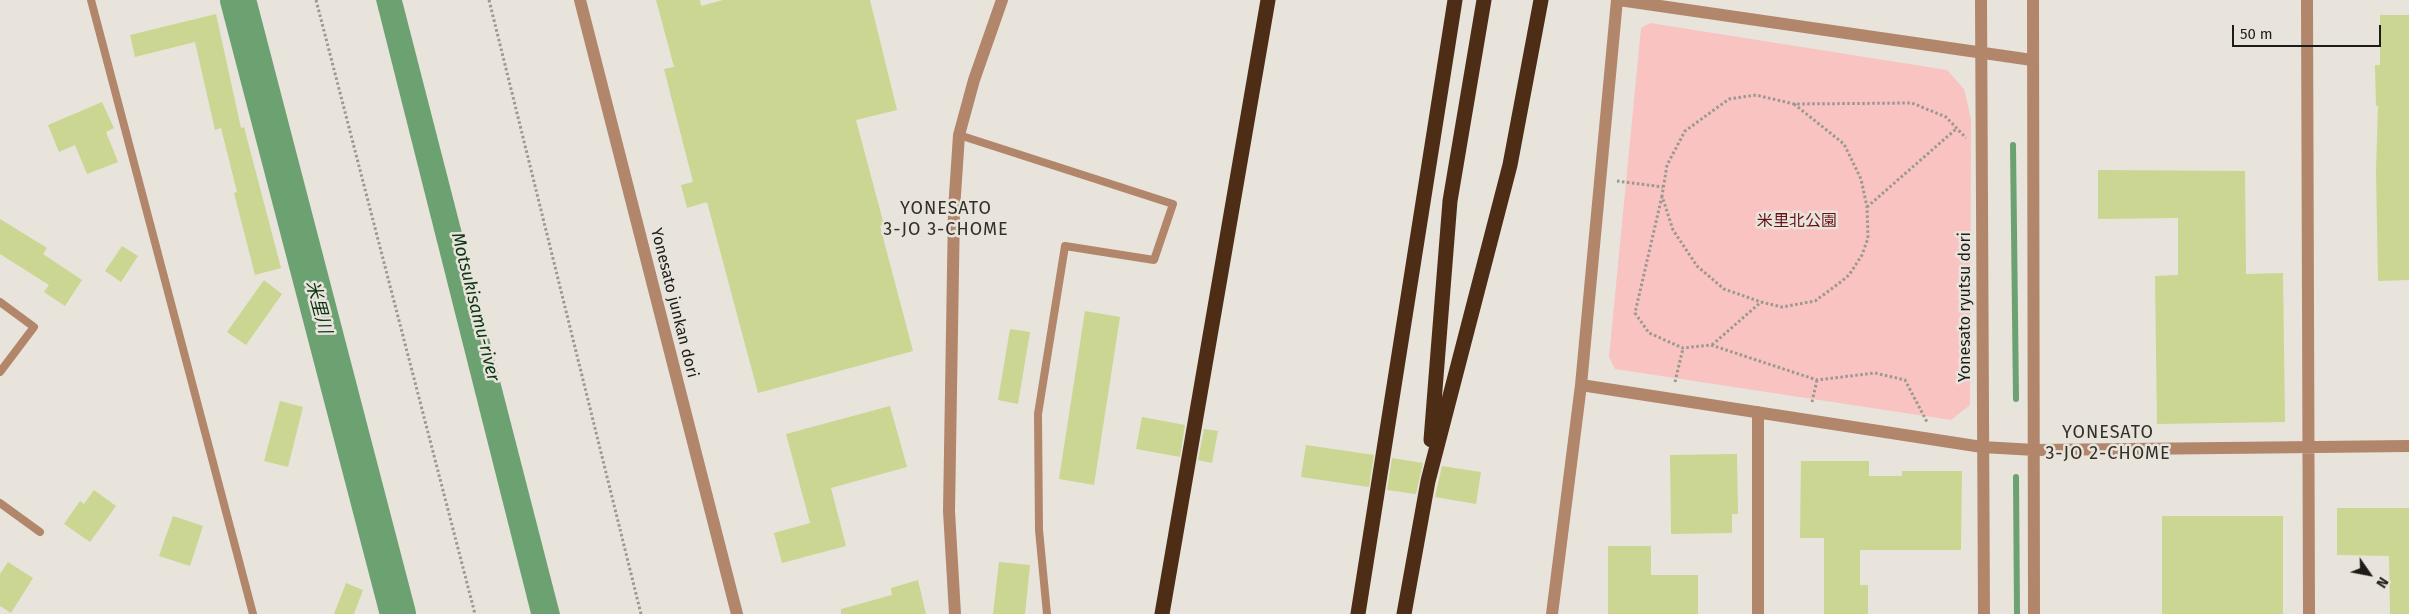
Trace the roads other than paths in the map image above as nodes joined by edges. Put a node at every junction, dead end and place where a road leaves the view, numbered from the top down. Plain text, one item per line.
1 (91, 0) edge
2 (580, 0) edge
3 (1002, 0) edge
4 (1268, 0) edge
5 (1455, 0) edge
6 (1484, 0) edge
7 (1541, 0) edge
8 (1618, 0) edge
9 (1981, 0) edge
10 (2033, 0) edge
11 (2307, 0) edge
12 (1982, 52) junction
13 (2032, 60) junction
14 (959, 135) junction
15 (0, 302) edge
16 (0, 372) edge
17 (1581, 385) junction
18 (1758, 412) junction
19 (2409, 446) edge
20 (1982, 447) junction
21 (2307, 448) junction
22 (2035, 450) junction
23 (1428, 481) junction
24 (0, 503) edge
25 (40, 532) dead end
26 (253, 614) edge
27 (737, 614) edge
28 (955, 614) edge
29 (1047, 614) edge
30 (1162, 614) edge
31 (1358, 614) edge
32 (1404, 614) edge
33 (1552, 614) edge
34 (1758, 614) edge
35 (1984, 614) edge
36 (2034, 614) edge
37 (2309, 614) edge

1 - 26 lane
2 - 27 street, Yonesato junkan dori
3 - 14 street
4 - 30 highway
5 - 31 highway
6 - 23 highway
7 - 23 highway
8 - 12 street
8 - 17 street
9 - 12 street, Yonesato ryutsu dori
10 - 13 street
11 - 21 street
12 - 13 street
12 - 20 street, Yonesato ryutsu dori
13 - 22 street
14 - 28 street
14 - 29 lane
15 - 16 lane
17 - 18 street
17 - 33 street
18 - 20 street
18 - 34 street
19 - 21 street
20 - 22 street
20 - 35 street, Yonesato ryutsu dori
21 - 22 street
21 - 37 street
22 - 36 street
23 - 32 highway
24 - 25 lane

